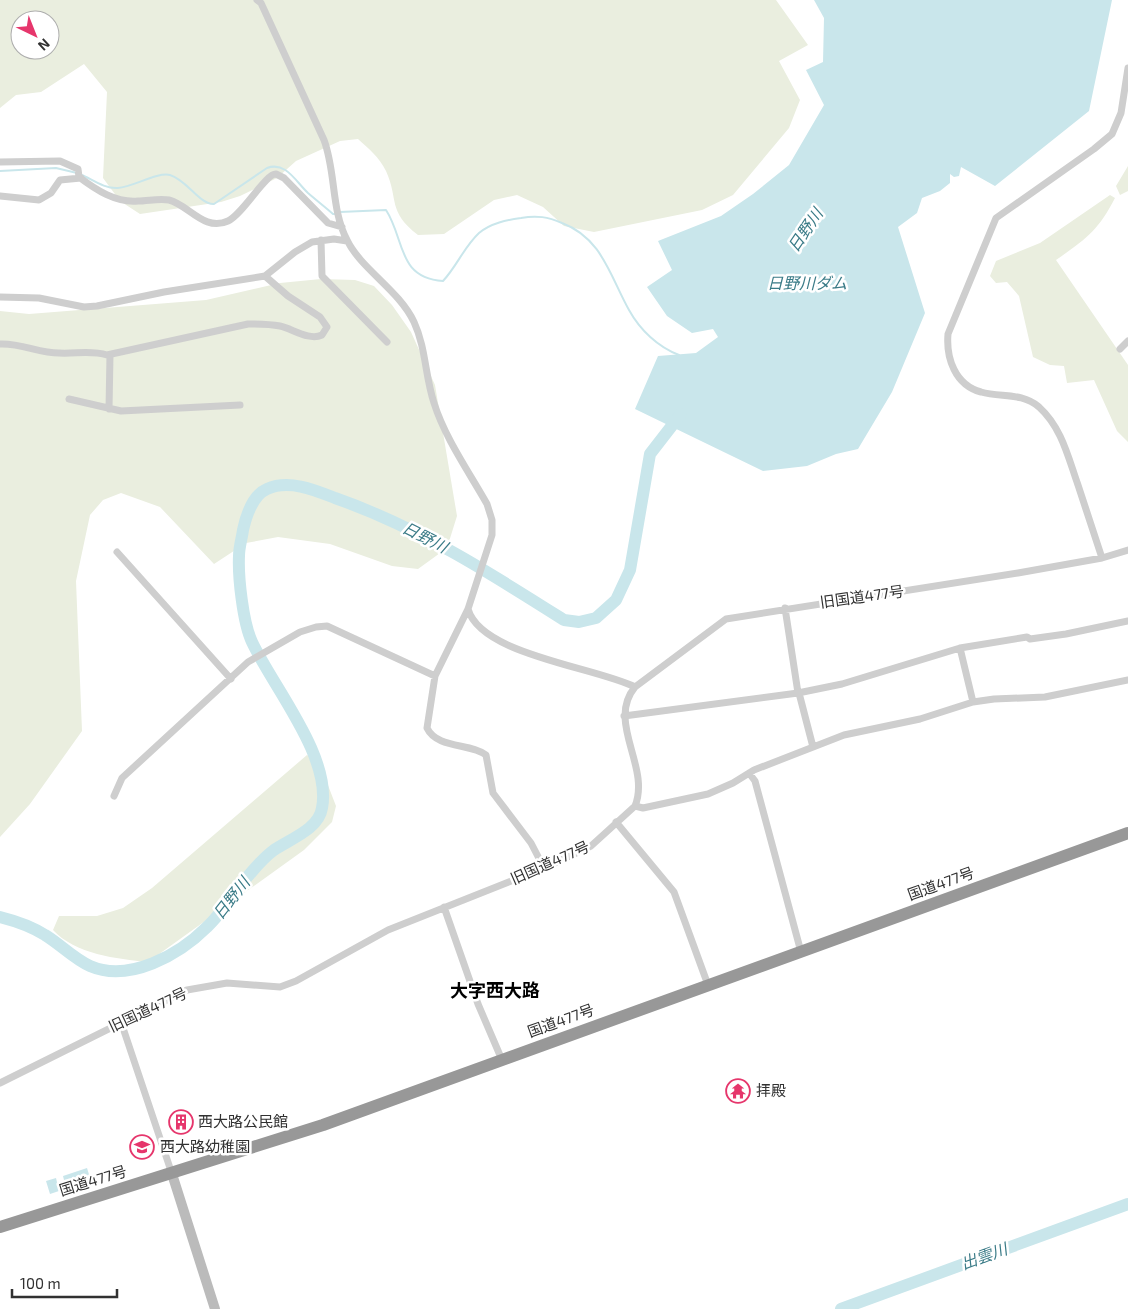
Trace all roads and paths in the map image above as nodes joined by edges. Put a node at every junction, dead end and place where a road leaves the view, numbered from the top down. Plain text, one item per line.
1 (261, 1) edge
2 (1128, 68) edge
3 (0, 162) edge
4 (80, 178) junction
5 (0, 196) edge
6 (341, 225) junction
7 (322, 240) junction
8 (347, 241) junction
9 (265, 276) junction
10 (0, 297) edge
11 (1128, 341) edge
12 (387, 342) dead end
13 (0, 344) edge
14 (1120, 349) dead end
15 (110, 355) junction
16 (69, 399) dead end
17 (240, 404) dead end
18 (109, 409) junction
19 (1128, 550) edge
20 (116, 552) dead end
21 (1102, 558) junction
22 (785, 608) junction
23 (468, 609) junction
24 (1128, 621) edge
25 (960, 648) junction
26 (436, 676) junction
27 (231, 679) junction
28 (1128, 680) edge
29 (635, 687) junction
30 (799, 693) junction
31 (973, 702) junction
32 (624, 716) junction
33 (813, 746) junction
34 (749, 773) junction
35 (114, 796) dead end
36 (635, 806) junction
37 (616, 822) junction
38 (1128, 834) edge
39 (544, 868) junction
40 (444, 908) junction
41 (801, 952) junction
42 (708, 985) junction
43 (121, 1022) junction
44 (502, 1060) junction
45 (0, 1083) edge
46 (172, 1174) junction
47 (0, 1227) edge
48 (216, 1309) edge

1 - 6 street
2 - 21 street
3 - 4 street
4 - 5 street
4 - 6 street
6 - 8 street
7 - 8 street
7 - 9 street
7 - 12 street
8 - 23 street
9 - 10 street
9 - 15 street
11 - 14 street
13 - 15 street
15 - 18 street
16 - 18 street
17 - 18 street
19 - 21 street, 旧国道477号
20 - 27 street
21 - 22 street, 旧国道477号
22 - 29 street, 旧国道477号
22 - 30 street
23 - 26 street
23 - 29 street
24 - 25 street
25 - 30 street
25 - 31 street
26 - 27 street
26 - 39 street
27 - 35 street
28 - 31 street
29 - 32 street, 旧国道477号
30 - 32 street
30 - 33 street
31 - 33 street
32 - 36 street
33 - 34 street
34 - 36 street
34 - 41 street
36 - 37 street, 旧国道477号
37 - 39 street, 旧国道477号
37 - 42 street
38 - 41 highway, 国道477号
39 - 40 street, 旧国道477号
40 - 43 street, 旧国道477号
40 - 44 street
41 - 42 highway, 国道477号
42 - 44 highway, 国道477号
43 - 45 street, 旧国道477号
43 - 46 street
44 - 46 highway, 国道477号
46 - 47 highway, 国道477号
46 - 48 street

